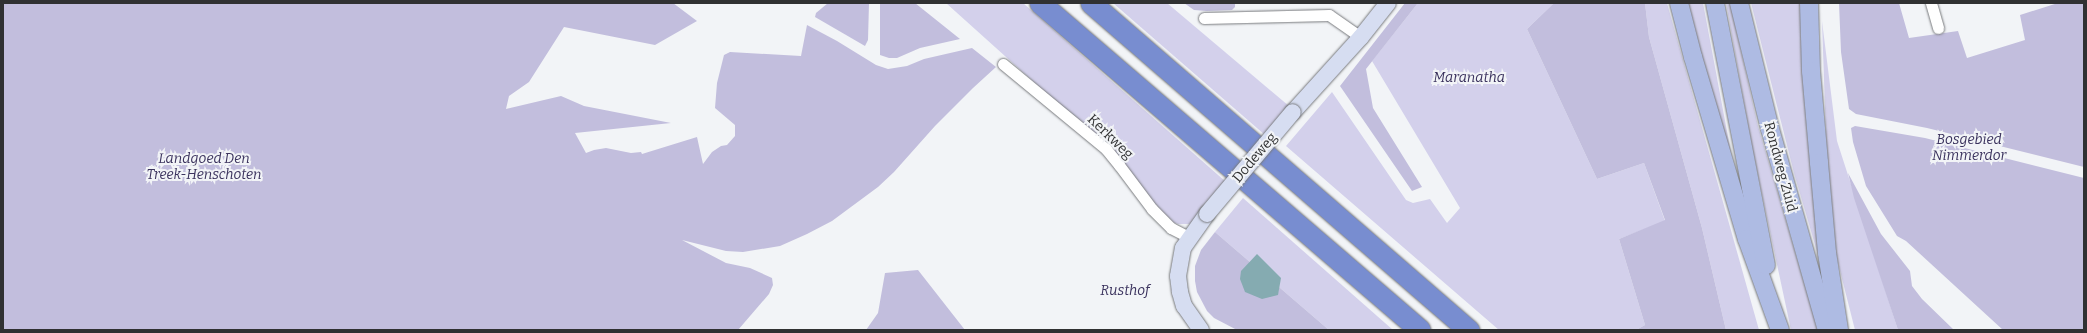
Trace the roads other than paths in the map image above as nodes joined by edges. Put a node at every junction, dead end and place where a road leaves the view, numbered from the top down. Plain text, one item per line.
1 (1040, 3) edge
2 (1091, 3) edge
3 (1388, 3) edge
4 (1679, 3) edge
5 (1715, 3) edge
6 (1739, 3) edge
7 (1809, 3) edge
8 (1931, 3) edge
9 (1204, 18) dead end
10 (1938, 28) dead end
11 (1361, 37) junction
12 (1003, 64) dead end
13 (1189, 237) junction
14 (1201, 330) edge
15 (1420, 330) edge
16 (1469, 330) edge
17 (1780, 330) edge
18 (1827, 330) edge
19 (1838, 330) edge

1 - 15 highway
2 - 16 highway
3 - 11 street, Dodeweg
4 - 17 main road
5 - 17 main road
6 - 18 main road, Rondweg Zuid
7 - 19 main road
8 - 10 street
9 - 11 street
11 - 13 street, Dodeweg, bridge
12 - 13 street, Kerkweg
13 - 14 street, Dodeweg

